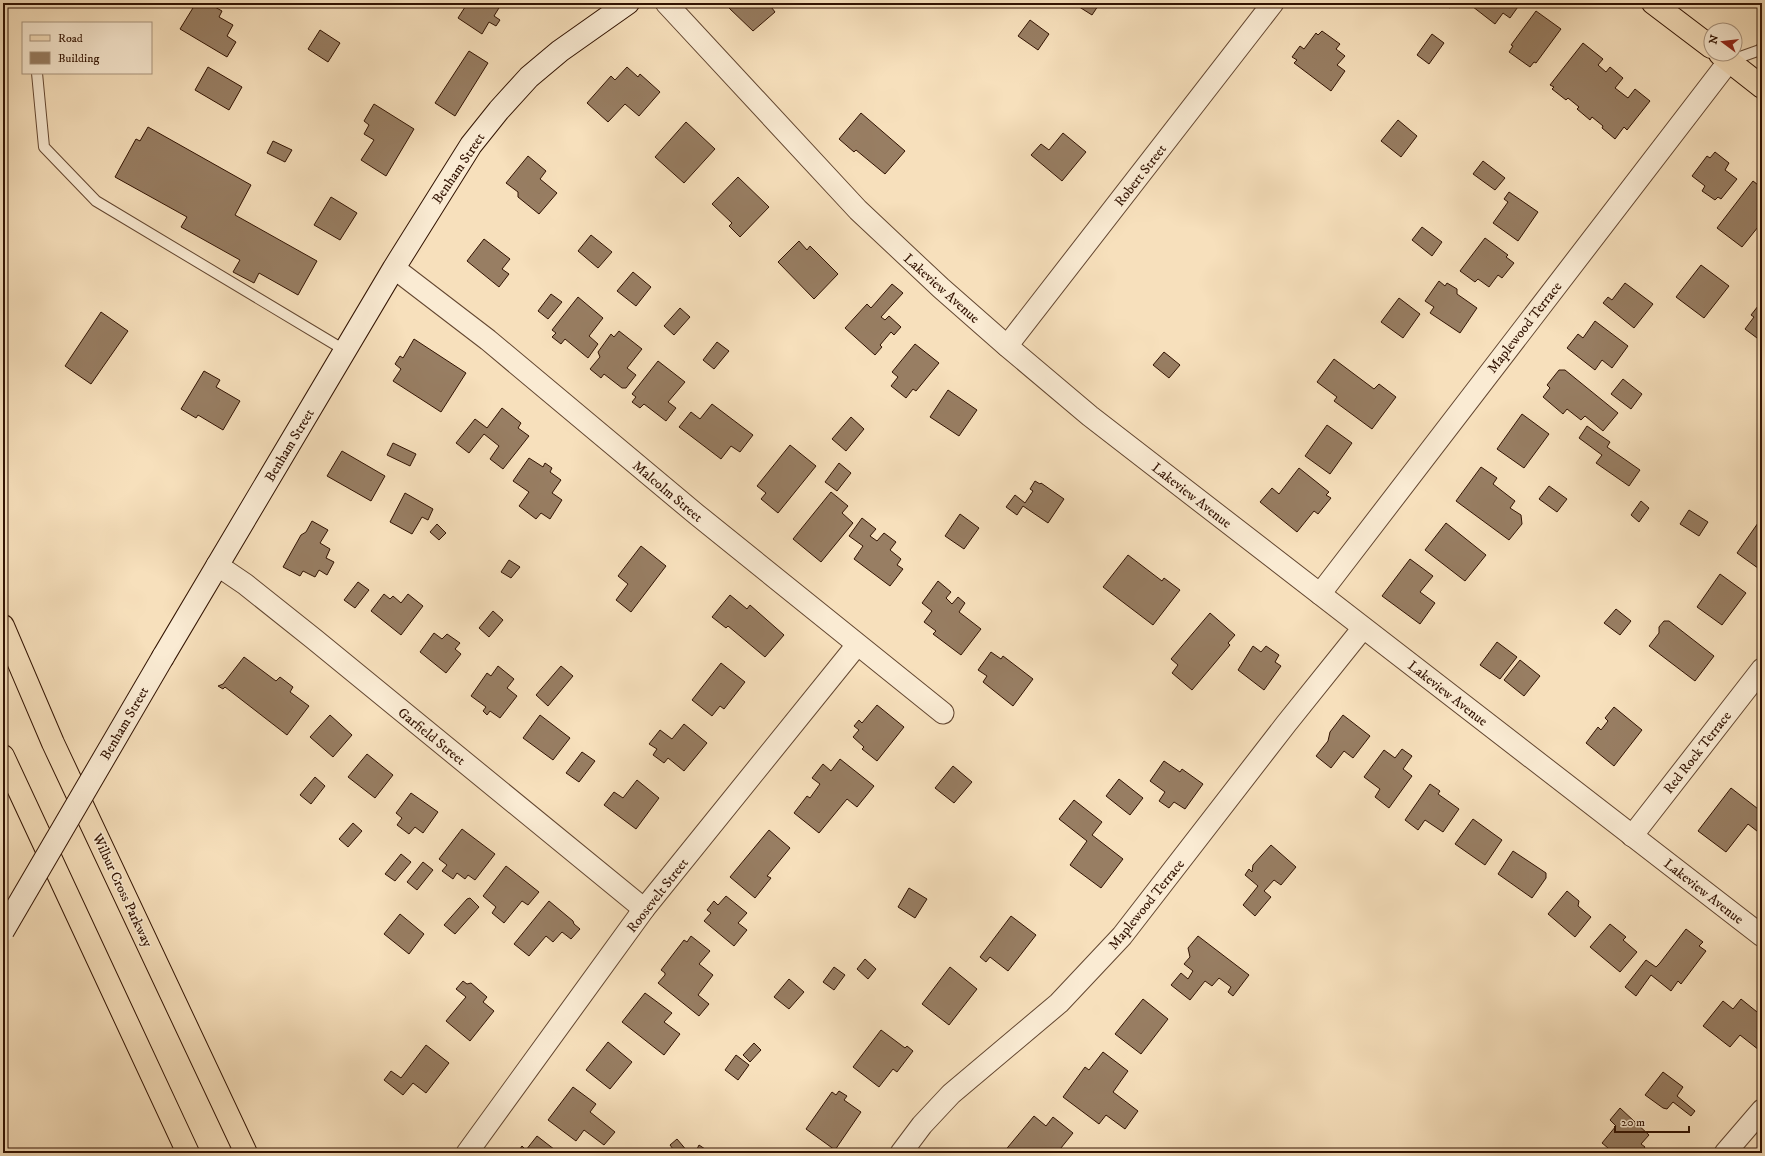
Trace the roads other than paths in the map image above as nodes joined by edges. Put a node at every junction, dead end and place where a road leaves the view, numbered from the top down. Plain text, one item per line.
1 (628, 3) edge
2 (666, 3) edge
3 (1273, 3) edge
4 (1654, 3) edge
5 (1703, 41) edge
6 (1762, 48) edge
7 (1743, 53) edge
8 (1720, 62) edge
9 (1730, 62) edge
10 (37, 74) edge
11 (1762, 87) edge
12 (394, 268) junction
13 (1007, 346) junction
14 (346, 351) junction
15 (217, 565) junction
16 (1320, 594) junction
17 (3, 626) edge
18 (1363, 628) junction
19 (858, 645) junction
20 (1762, 669) edge
21 (943, 713) dead end
22 (3, 756) edge
23 (1632, 836) junction
24 (644, 910) junction
25 (3, 930) edge
26 (1762, 936) edge
27 (1762, 1110) edge
28 (188, 1153) edge
29 (246, 1153) edge
30 (467, 1153) edge
31 (901, 1153) edge
32 (1725, 1153) edge

1 - 12 main road, Benham Street
2 - 13 street, Lakeview Avenue
3 - 13 street, Robert Street
4 - 5 main road
6 - 7 lane
8 - 16 street, Maplewood Terrace
9 - 11 main road
10 - 14 lane
12 - 14 main road, Benham Street
12 - 19 street, Malcolm Street
13 - 16 street, Lakeview Avenue
14 - 15 main road, Benham Street
15 - 24 street, Garfield Street
15 - 25 main road, Benham Street, bridge
16 - 18 street, Lakeview Avenue
17 - 29 main road, Wilbur Cross Parkway
18 - 23 street, Lakeview Avenue
18 - 31 street, Maplewood Terrace
19 - 21 street, Malcolm Street
19 - 24 street, Roosevelt Street
20 - 23 street, Red Rock Terrace
22 - 28 main road
23 - 26 street, Lakeview Avenue
24 - 30 street, Roosevelt Street
27 - 32 street

